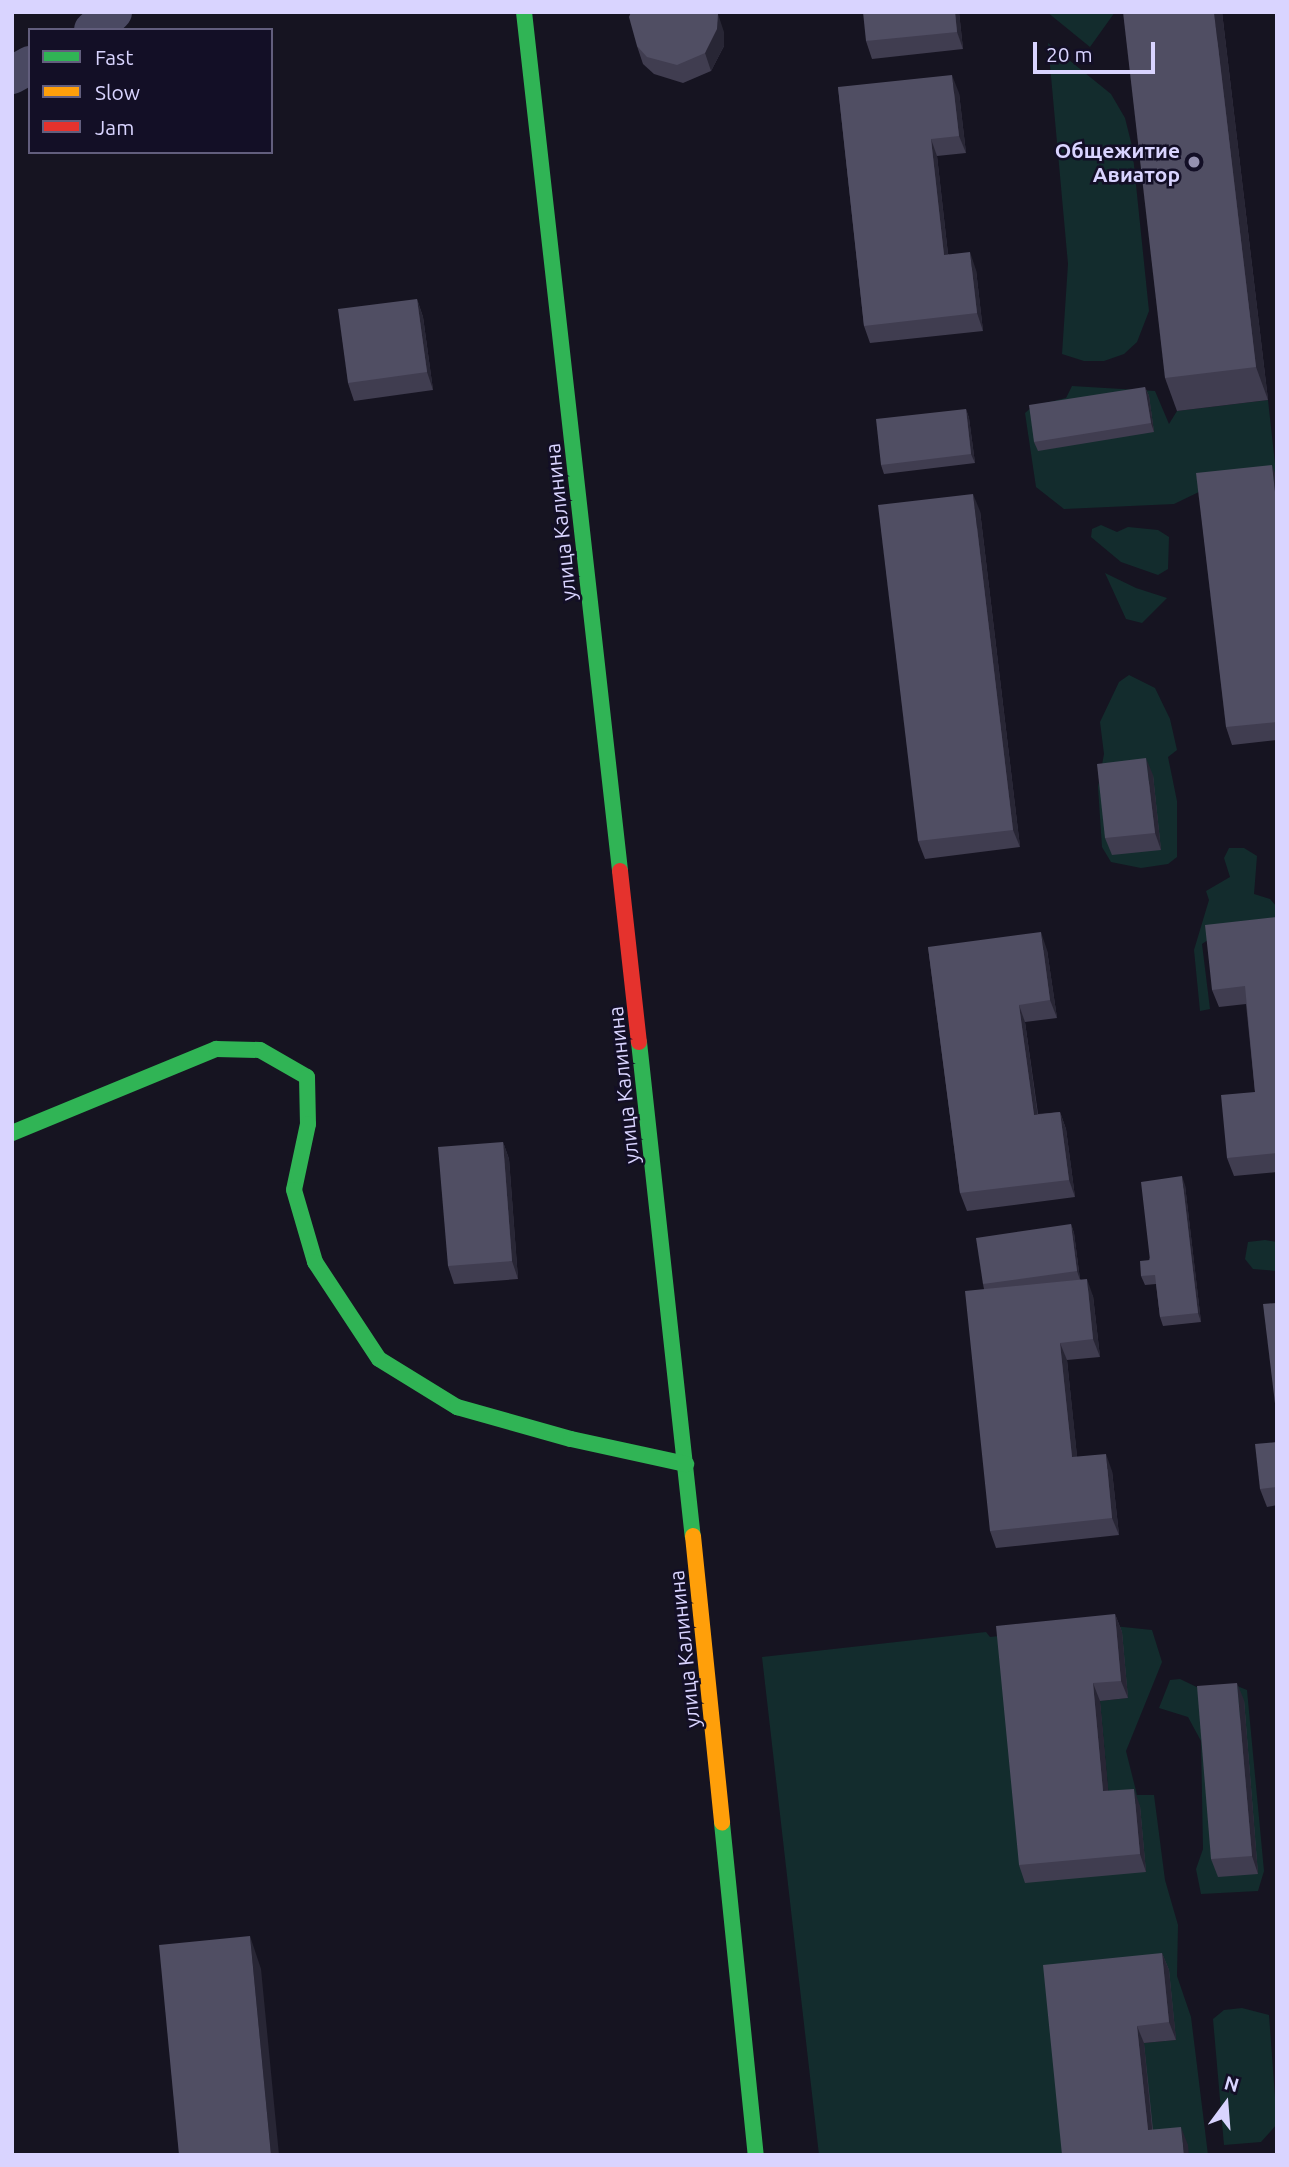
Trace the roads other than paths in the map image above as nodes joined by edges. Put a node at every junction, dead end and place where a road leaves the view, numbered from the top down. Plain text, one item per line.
1 (113, 12) edge
2 (524, 12) edge
3 (95, 28) edge
4 (28, 66) edge
5 (12, 75) edge
6 (12, 1133) edge
7 (686, 1465) junction
8 (756, 2155) edge

1 - 3 street
2 - 7 main road, улица Калинина
4 - 5 street
6 - 7 main road
7 - 8 main road, улица Калинина

